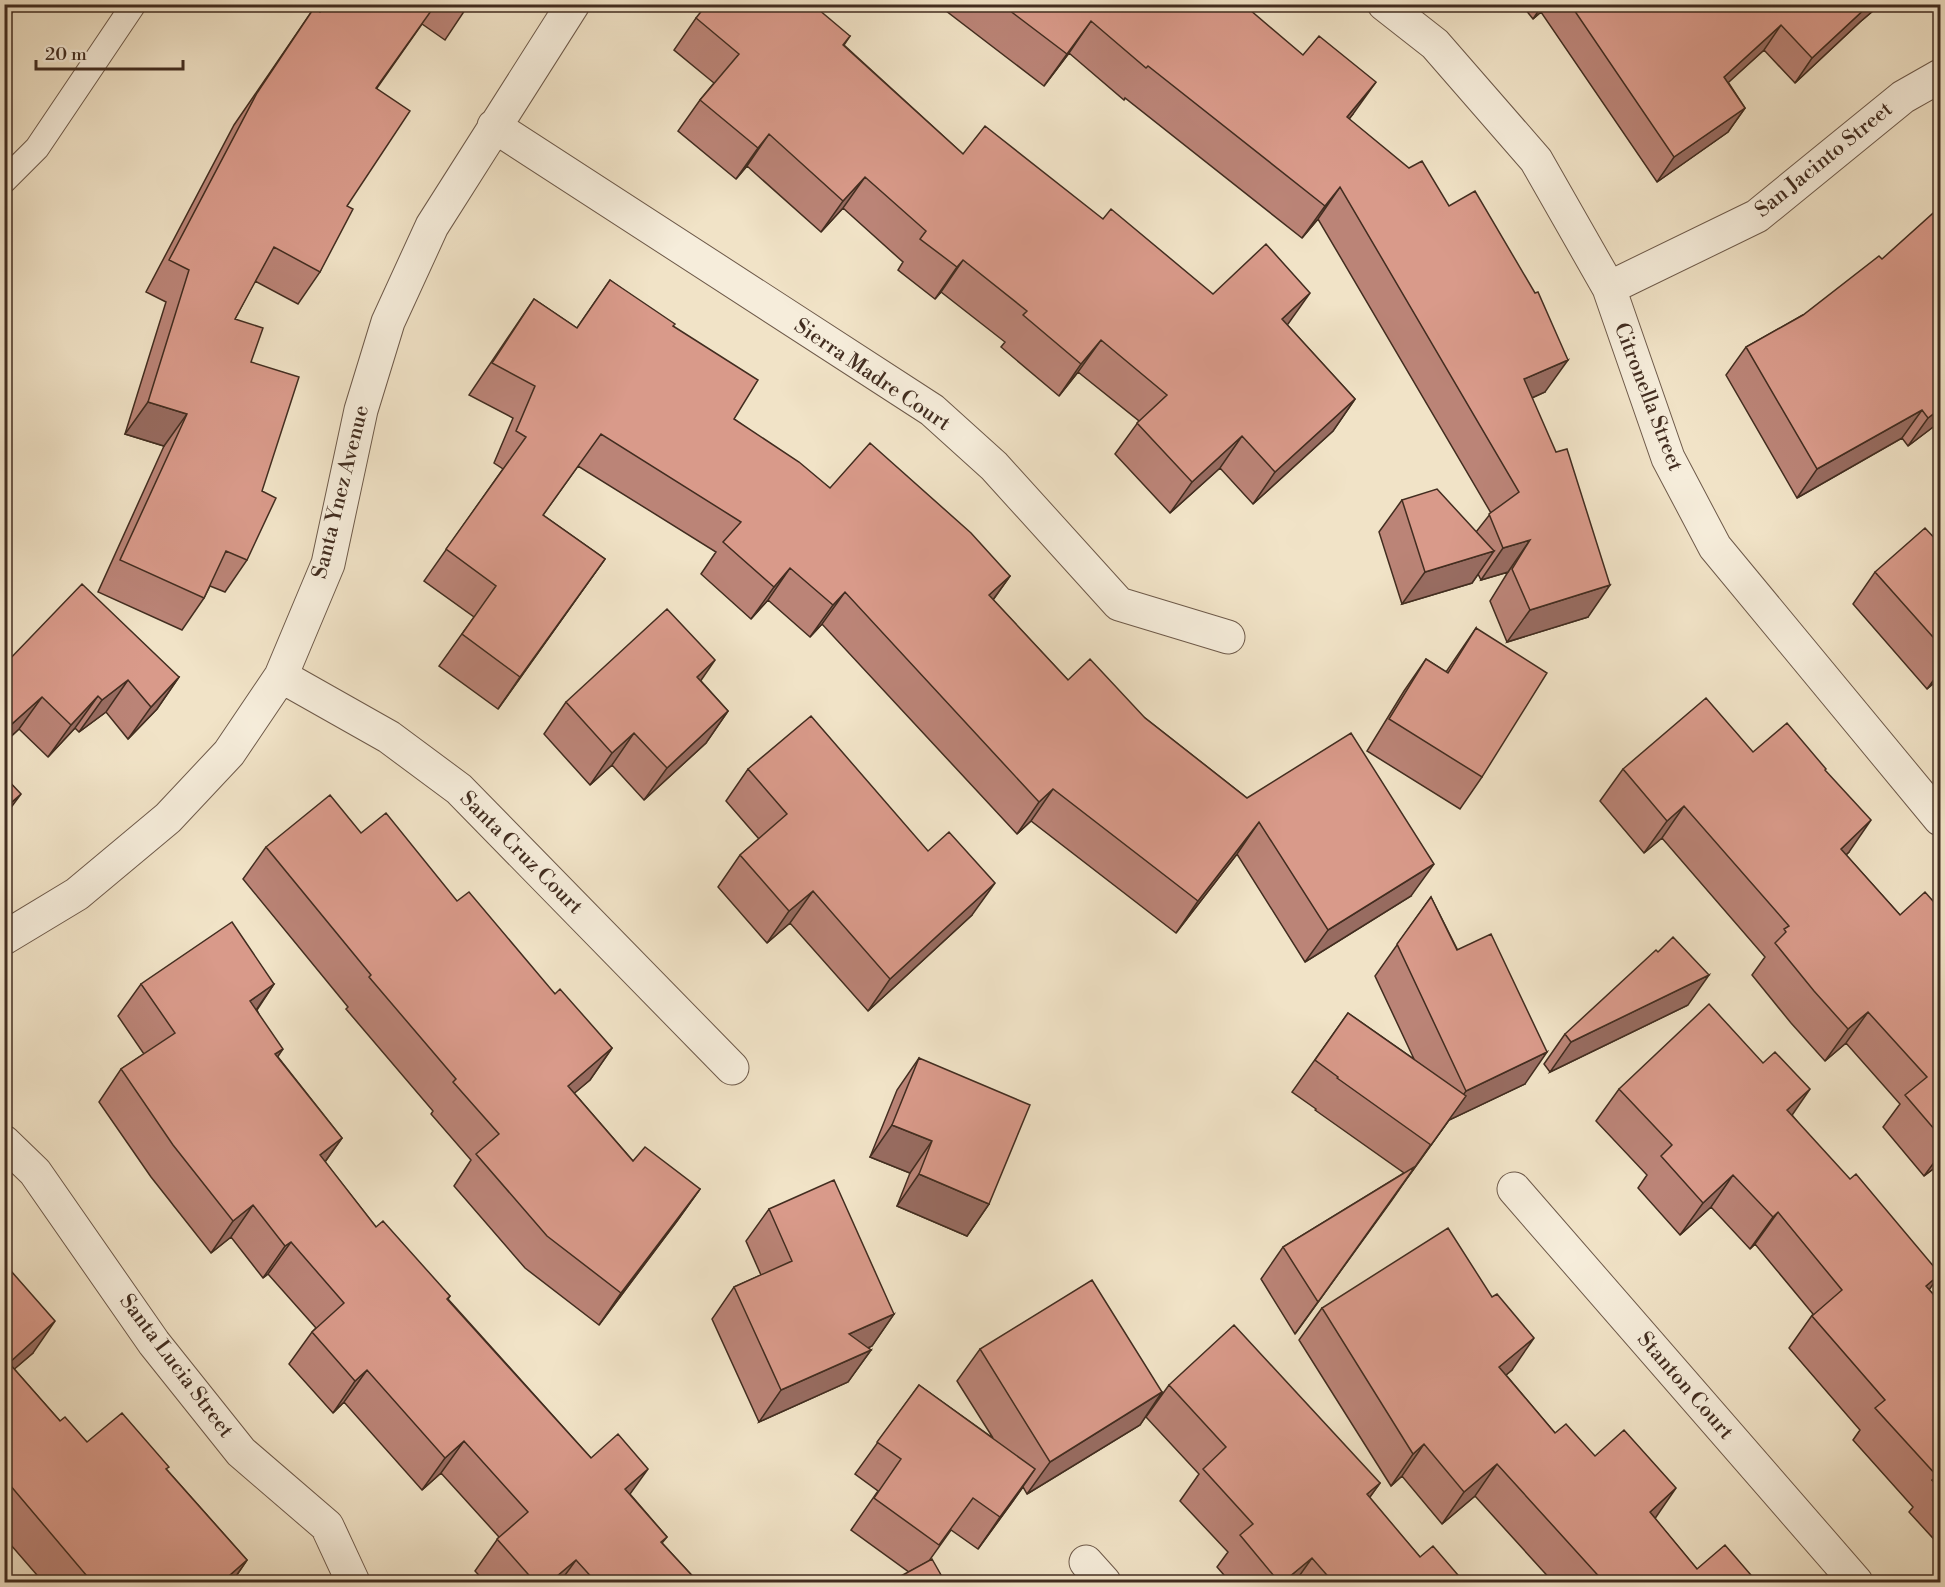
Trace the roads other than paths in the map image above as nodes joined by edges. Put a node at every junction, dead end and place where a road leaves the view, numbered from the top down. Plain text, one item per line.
1 (134, 4) edge
2 (573, 4) edge
3 (1384, 4) edge
4 (1941, 76) edge
5 (494, 126) junction
6 (4, 181) edge
7 (1608, 288) junction
8 (1228, 637) dead end
9 (280, 676) junction
10 (1941, 819) edge
11 (4, 938) edge
12 (732, 1068) dead end
13 (4, 1142) edge
14 (1514, 1189) dead end
15 (352, 1582) edge
16 (1856, 1582) edge

1 - 6 lane
2 - 5 street, Santa Ynez Avenue
3 - 7 street, Citronella Street
4 - 7 street, San Jacinto Street
5 - 8 street, Sierra Madre Court
5 - 9 street, Santa Ynez Avenue
7 - 10 street, Citronella Street
9 - 11 street, Santa Ynez Avenue
9 - 12 street, Santa Cruz Court
13 - 15 street, Santa Lucia Street
14 - 16 street, Stanton Court

